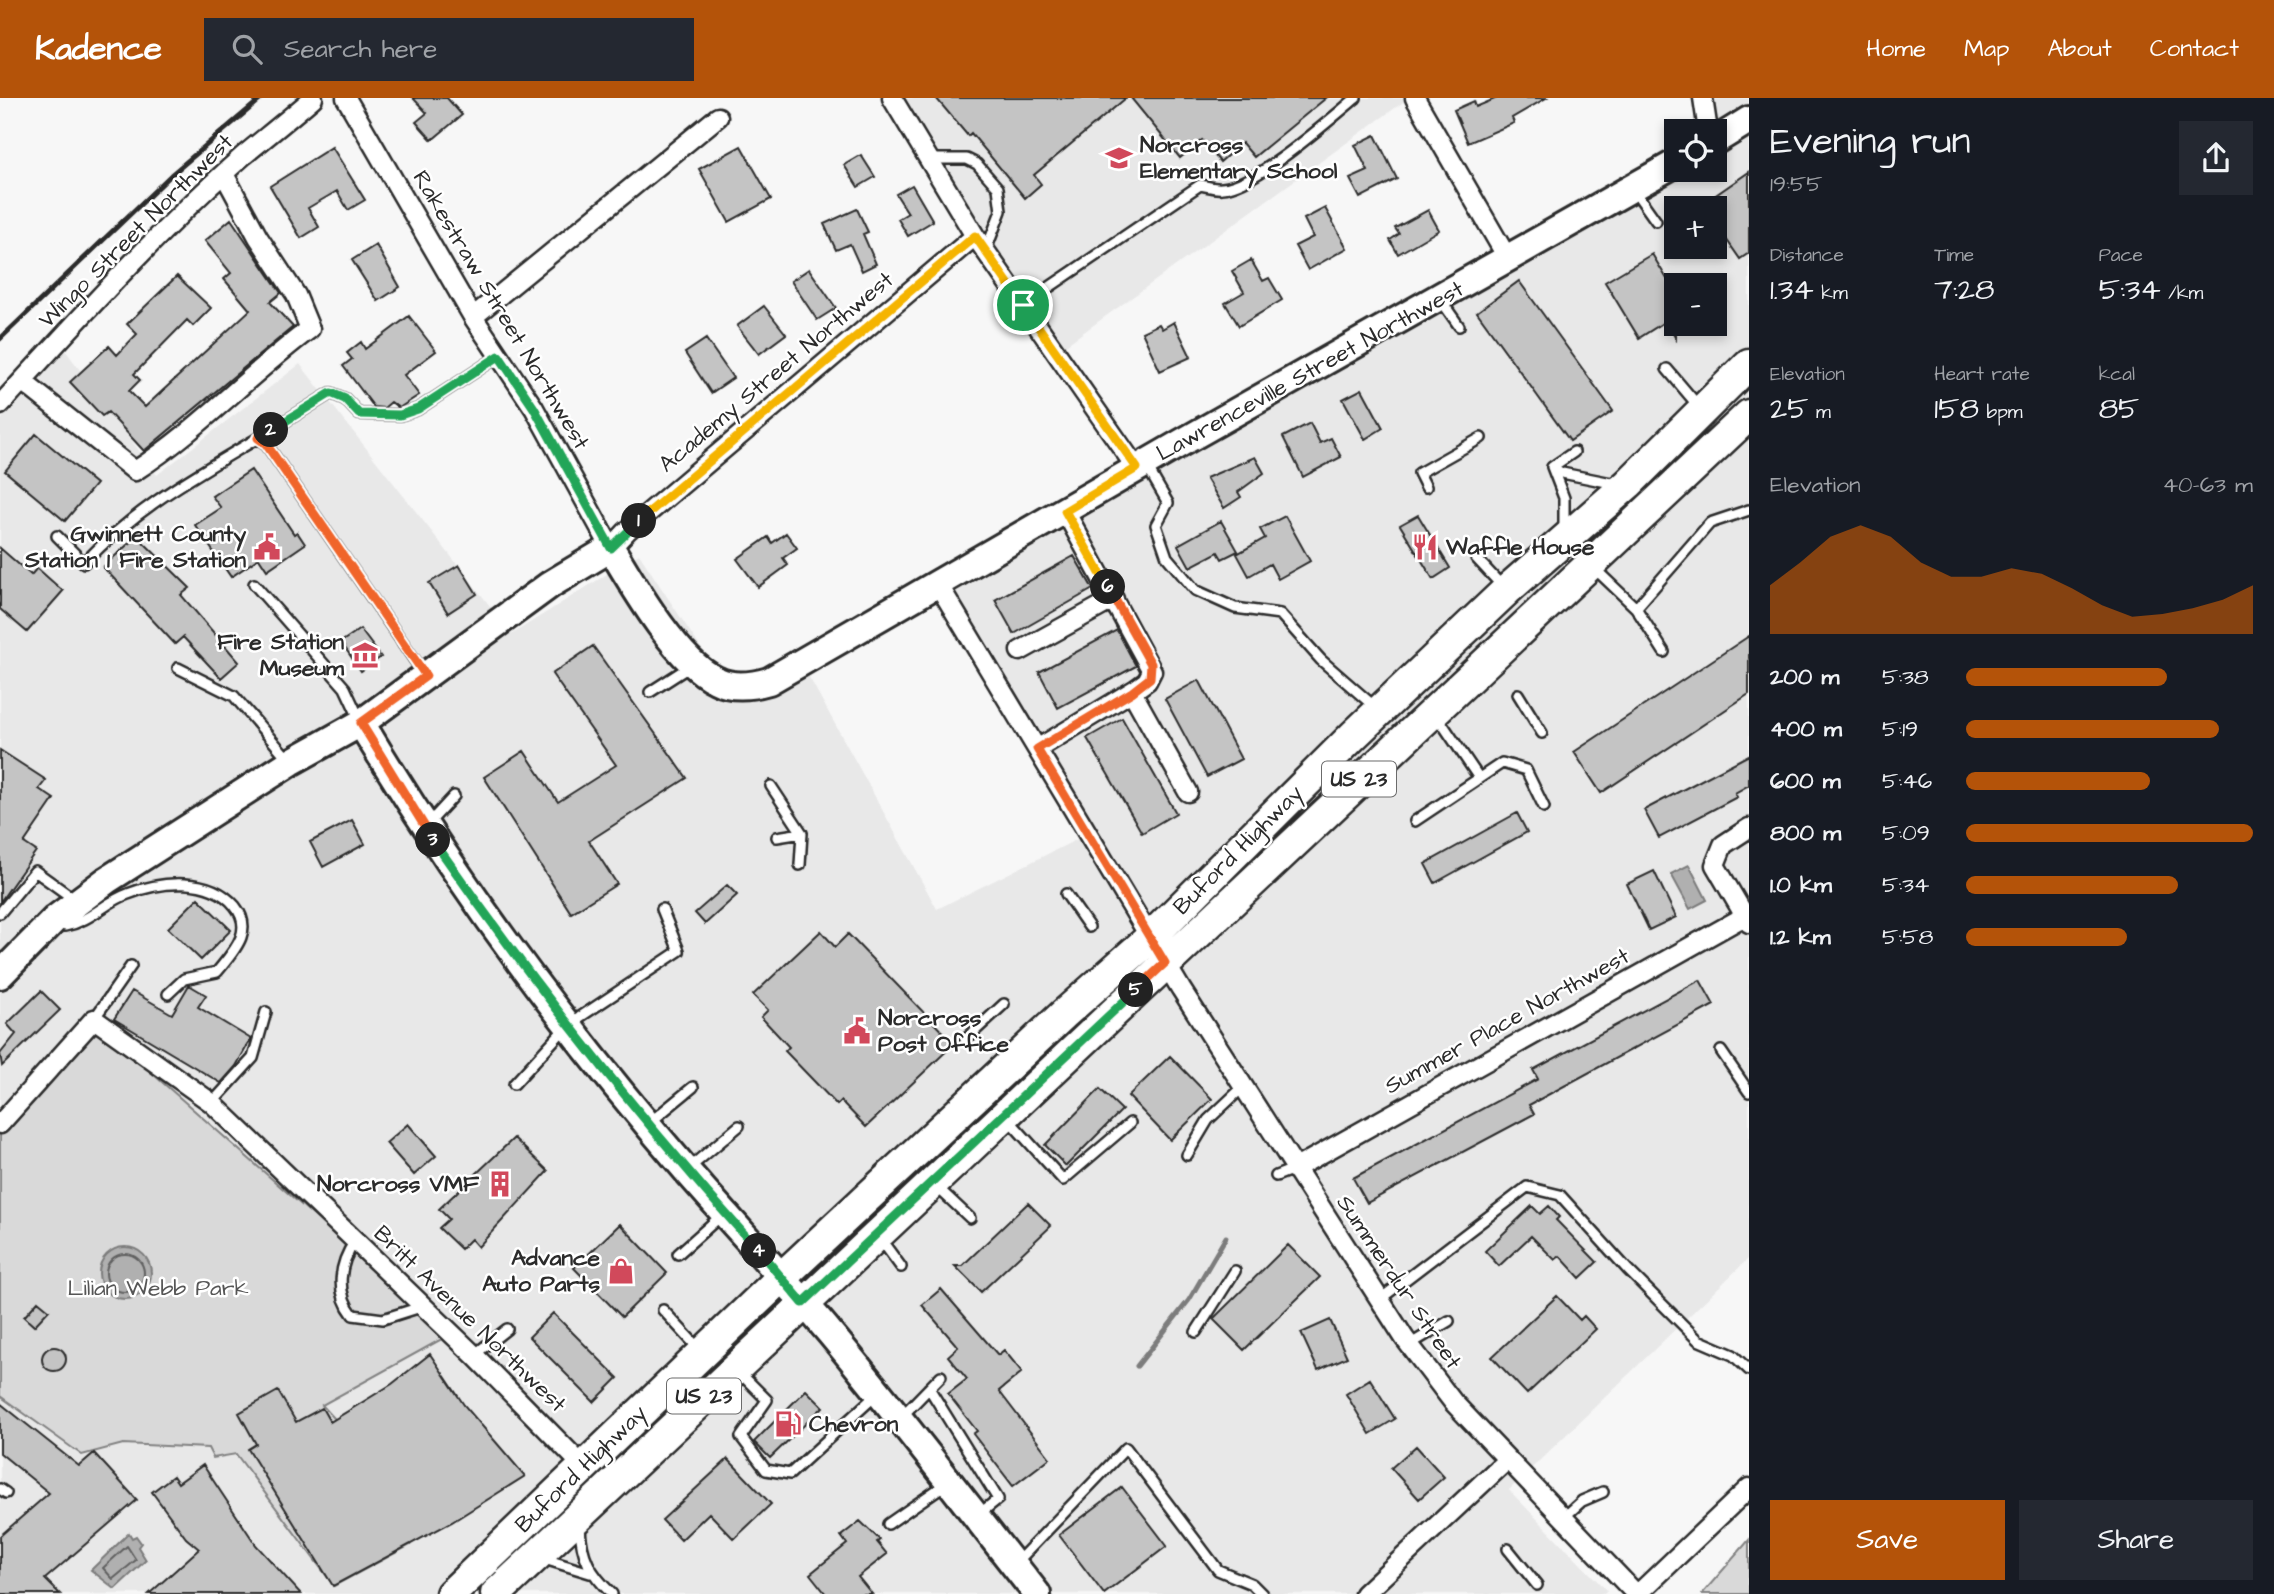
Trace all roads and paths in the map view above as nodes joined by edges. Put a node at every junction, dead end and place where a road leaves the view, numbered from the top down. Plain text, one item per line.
1 (313, 98) edge
2 (346, 98) edge
3 (892, 98) edge
4 (1356, 98) edge
5 (1415, 98) edge
6 (1703, 98) edge
7 (718, 117) dead end
8 (1707, 119) edge
9 (1749, 120) edge
10 (1727, 134) edge
11 (929, 159) junction
12 (1664, 170) edge
13 (224, 174) junction
14 (1633, 189) junction
15 (1656, 221) dead end
16 (975, 236) junction
17 (986, 252) junction
18 (1508, 259) junction
19 (1440, 299) junction
20 (1023, 305) junction
21 (473, 317) junction
22 (1459, 327) dead end
23 (499, 356) junction
24 (1749, 364) edge
25 (1667, 369) dead end
26 (22, 381) junction
27 (3, 408) edge
28 (1702, 410) junction
29 (1749, 415) edge
30 (258, 438) junction
31 (1481, 438) dead end
32 (1574, 452) dead end
33 (1141, 466) junction
34 (1552, 467) junction
35 (1628, 484) junction
36 (1426, 487) dead end
37 (1749, 510) edge
38 (1065, 511) junction
39 (1591, 516) junction
40 (57, 536) dead end
41 (1564, 540) junction
42 (1615, 541) junction
43 (611, 548) junction
44 (1476, 558) dead end
45 (1589, 565) junction
46 (254, 584) dead end
47 (938, 584) junction
48 (1507, 590) junction
49 (1114, 599) junction
50 (1636, 608) junction
51 (1020, 650) dead end
52 (1664, 652) dead end
53 (693, 664) junction
54 (178, 668) dead end
55 (426, 676) junction
56 (650, 692) dead end
57 (1132, 692) junction
58 (1518, 694) dead end
59 (1432, 710) junction
60 (1379, 711) junction
61 (361, 723) junction
62 (1542, 733) dead end
63 (1037, 749) junction
64 (291, 762) junction
65 (1479, 778) junction
66 (771, 786) dead end
67 (1188, 792) dead end
68 (454, 796) dead end
69 (1544, 807) dead end
70 (1415, 821) dead end
71 (424, 828) junction
72 (1749, 828) edge
73 (802, 833) junction
74 (777, 836) dead end
75 (800, 865) dead end
76 (1066, 894) dead end
77 (78, 902) junction
78 (662, 909) dead end
79 (0, 913) edge
80 (55, 919) junction
81 (1747, 919) edge
82 (1088, 927) dead end
83 (1158, 951) junction
84 (131, 966) dead end
85 (0, 975) edge
86 (169, 994) dead end
87 (1004, 1004) dead end
88 (266, 1012) dead end
89 (94, 1019) junction
90 (568, 1026) junction
91 (965, 1040) dead end
92 (1721, 1051) dead end
93 (514, 1084) dead end
94 (693, 1087) dead end
95 (1243, 1087) junction
96 (1749, 1092) edge
97 (212, 1103) junction
98 (1004, 1114) junction
99 (1130, 1123) dead end
100 (0, 1124) edge
101 (648, 1124) junction
102 (739, 1126) dead end
103 (1187, 1155) dead end
104 (1294, 1169) junction
105 (687, 1170) junction
106 (1276, 1176) dead end
107 (932, 1182) junction
108 (725, 1213) junction
109 (970, 1218) dead end
110 (876, 1234) junction
111 (355, 1241) junction
112 (678, 1254) dead end
113 (901, 1267) dead end
114 (1235, 1272) dead end
115 (782, 1277) junction
116 (1379, 1300) junction
117 (803, 1303) junction
118 (424, 1306) junction
119 (663, 1310) dead end
120 (1449, 1321) dead end
121 (507, 1329) dead end
122 (1196, 1332) dead end
123 (1409, 1345) junction
124 (703, 1353) junction
125 (474, 1355) junction
126 (734, 1367) junction
127 (1749, 1370) edge
128 (941, 1376) dead end
129 (929, 1388) junction
130 (878, 1393) junction
131 (899, 1419) junction
132 (1507, 1460) junction
133 (584, 1467) junction
134 (948, 1482) junction
135 (1749, 1488) edge
136 (1603, 1492) dead end
137 (579, 1517) junction
138 (975, 1517) junction
139 (1562, 1519) junction
140 (888, 1524) dead end
141 (1508, 1549) dead end
142 (535, 1557) junction
143 (1014, 1565) junction
144 (590, 1573) junction
145 (1537, 1585) dead end
146 (452, 1594) edge
147 (496, 1594) edge
148 (612, 1594) edge
149 (1037, 1594) edge
150 (1262, 1594) edge
151 (1364, 1594) edge
152 (1637, 1594) edge

1 - 13 street, Wingo Street Northwest
2 - 21 street, Rakestraw Street Northwest
3 - 11 street
4 - 20 lane
5 - 18 street
6 - 8 street
7 - 21 street
9 - 10 street
11 - 16 street
11 - 17 lane
12 - 14 street, Lawrenceville Street Northwest
13 - 26 street, Wingo Street Northwest
13 - 26 street
14 - 15 lane
14 - 18 street, Lawrenceville Street Northwest
16 - 17 street
16 - 43 street, Academy Street Northwest
17 - 20 street
18 - 19 street, Lawrenceville Street Northwest
19 - 22 lane
19 - 33 street, Lawrenceville Street Northwest
20 - 33 street
21 - 23 street, Rakestraw Street Northwest
23 - 30 lane
23 - 43 street, Rakestraw Street Northwest
24 - 28 main road, Buford Highway / US 23
25 - 28 lane
26 - 27 street, Wingo Street Northwest
28 - 35 main road, Buford Highway / US 23
29 - 42 main road, Buford Highway / US 23
30 - 40 lane
30 - 55 lane
31 - 36 lane
32 - 34 lane
33 - 38 street, Lawrenceville Street Northwest
33 - 60 lane
34 - 35 lane
34 - 41 lane
35 - 39 main road, Buford Highway / US 23
37 - 50 lane
38 - 47 street, Lawrenceville Street Northwest
38 - 49 street
39 - 41 main road, Buford Highway / US 23
39 - 42 main road
41 - 48 main road, Buford Highway / US 23
42 - 45 main road, Buford Highway / US 23
43 - 53 street, Lawrenceville Street Northwest
43 - 55 street
44 - 48 lane
45 - 50 lane
45 - 59 main road, Buford Highway / US 23
46 - 61 lane
47 - 53 street, Lawrenceville Street Northwest
47 - 63 street, Summerdur Street
48 - 60 main road, Buford Highway / US 23
49 - 51 street
49 - 57 street
50 - 52 lane
53 - 56 lane
54 - 64 lane
55 - 61 street
57 - 63 street
57 - 67 street
58 - 62 lane
59 - 65 lane
59 - 83 main road, Buford Highway / US 23
60 - 83 main road, Buford Highway / US 23
61 - 64 street
61 - 71 street
63 - 83 street, Summerdur Street
64 - 77 street
65 - 69 lane
65 - 70 lane
66 - 73 lane
68 - 71 lane
71 - 90 street
72 - 81 street
73 - 74 lane
73 - 75 lane
76 - 82 lane
77 - 79 lane
77 - 80 street
78 - 90 lane
80 - 85 street
80 - 86 lane
81 - 104 street, Summer Place Northwest
83 - 95 street, Summerdur Street
83 - 98 main road, Buford Highway / US 23
83 - 115 main road, Buford Highway / US 23
84 - 89 lane
87 - 91 lane
88 - 97 lane
89 - 97 street, Britt Avenue Northwest
89 - 100 street
90 - 93 lane
90 - 101 street
92 - 96 lane
94 - 101 lane
95 - 103 lane
95 - 104 street, Summerdur Street
97 - 111 street, Britt Avenue Northwest
98 - 99 lane
98 - 107 main road, Buford Highway / US 23
101 - 105 street
102 - 105 lane
104 - 106 lane
104 - 116 street, Summerdur Street
105 - 108 street
107 - 109 lane
107 - 110 main road, Buford Highway / US 23
108 - 112 lane
108 - 115 street
110 - 113 lane
110 - 117 main road, Buford Highway / US 23
111 - 118 street, Britt Avenue Northwest
111 - 118 lane
114 - 122 lane
115 - 117 street
115 - 124 main road, Buford Highway / US 23
116 - 123 street, Summerdur Street
116 - 127 lane
117 - 126 main road, Buford Highway / US 23
117 - 130 street
118 - 125 street, Britt Avenue Northwest
119 - 124 lane
120 - 123 lane
121 - 125 lane
123 - 132 street, Summerdur Street
124 - 133 main road, Buford Highway / US 23
125 - 133 street, Britt Avenue Northwest
126 - 130 lane
126 - 137 main road, Buford Highway / US 23
128 - 129 lane
129 - 131 lane
129 - 138 lane
130 - 131 street
131 - 134 street
132 - 139 street, Summerdur Street
132 - 151 street
133 - 146 main road, Buford Highway / US 23
134 - 138 street
134 - 140 lane
135 - 152 street
136 - 139 lane
137 - 142 main road, Buford Highway / US 23
137 - 144 lane
138 - 143 street
139 - 152 street, Summerdur Street
141 - 145 lane
142 - 144 lane
142 - 147 main road, Buford Highway / US 23
143 - 149 street
143 - 150 lane
144 - 148 lane

